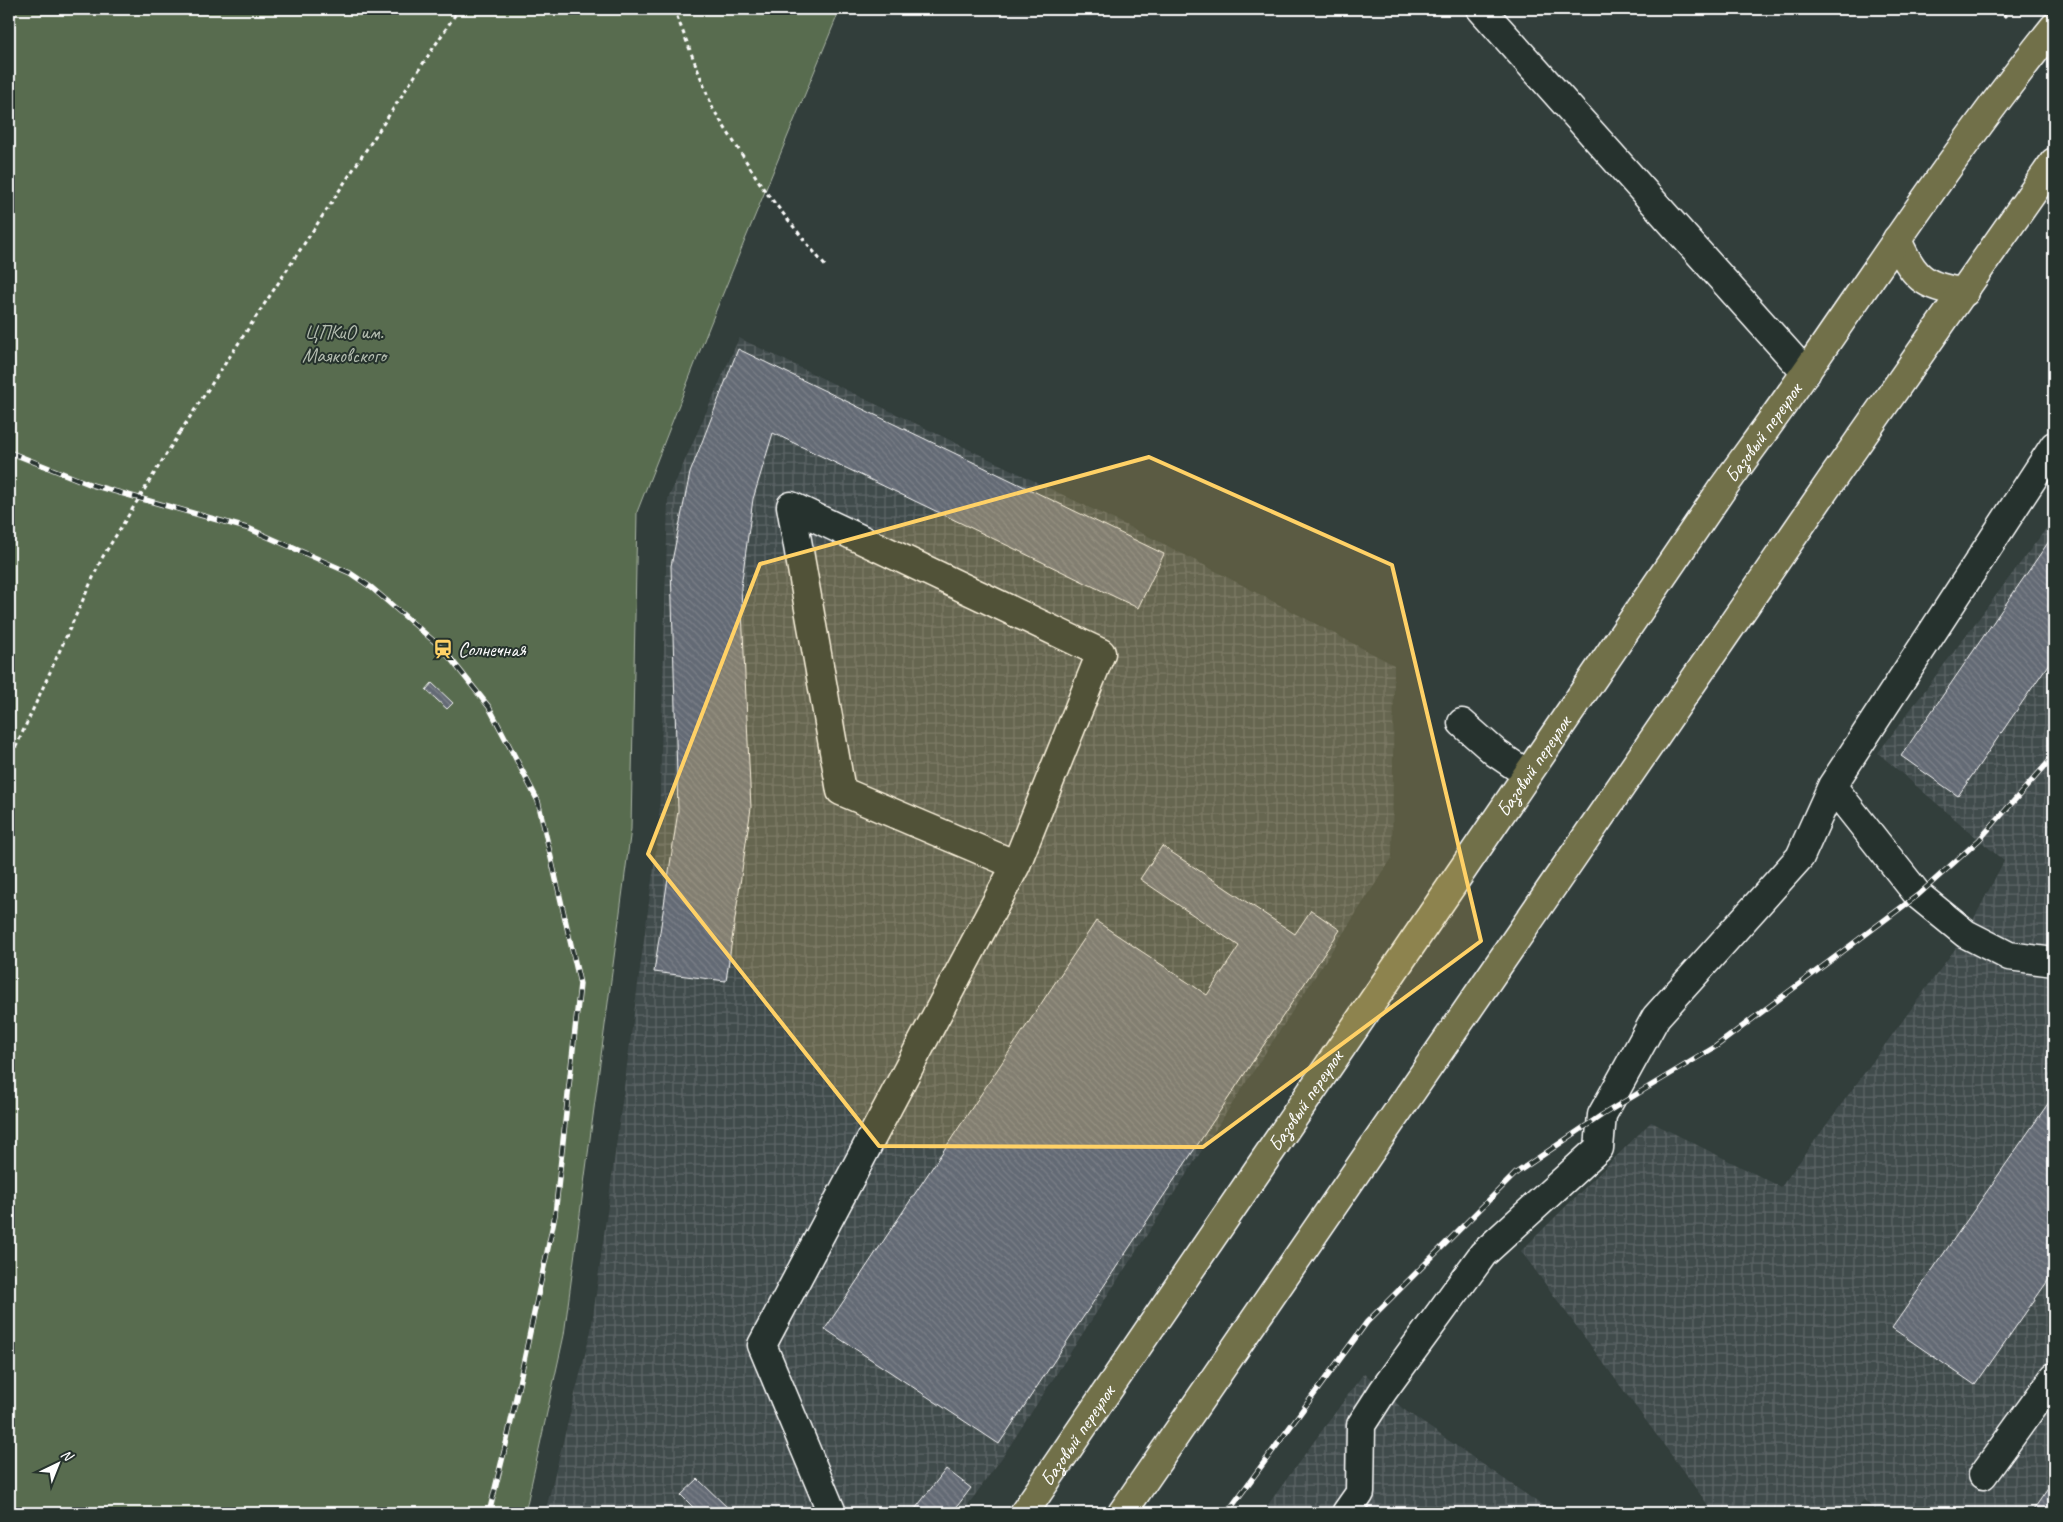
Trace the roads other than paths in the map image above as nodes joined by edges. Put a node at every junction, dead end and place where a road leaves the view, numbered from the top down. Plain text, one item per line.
1 (1481, 9) edge
2 (2054, 26) edge
3 (2054, 162) edge
4 (1897, 239) junction
5 (1965, 292) junction
6 (1806, 373) junction
7 (2054, 446) edge
8 (1462, 724) dead end
9 (1527, 774) junction
10 (1832, 786) junction
11 (1016, 865) junction
12 (2054, 962) edge
13 (2054, 1377) edge
14 (1983, 1475) dead end
15 (832, 1513) edge
16 (1024, 1513) edge
17 (1122, 1513) edge
18 (1346, 1513) edge

1 - 6 street
2 - 4 main road, Базовый переулок
3 - 5 main road
4 - 5 main road
4 - 6 main road, Базовый переулок
5 - 17 main road
6 - 9 main road, Базовый переулок
7 - 10 street
8 - 9 street
9 - 16 main road, Базовый переулок
10 - 12 street
10 - 18 street
11 - 11 street
11 - 15 street
13 - 14 street

